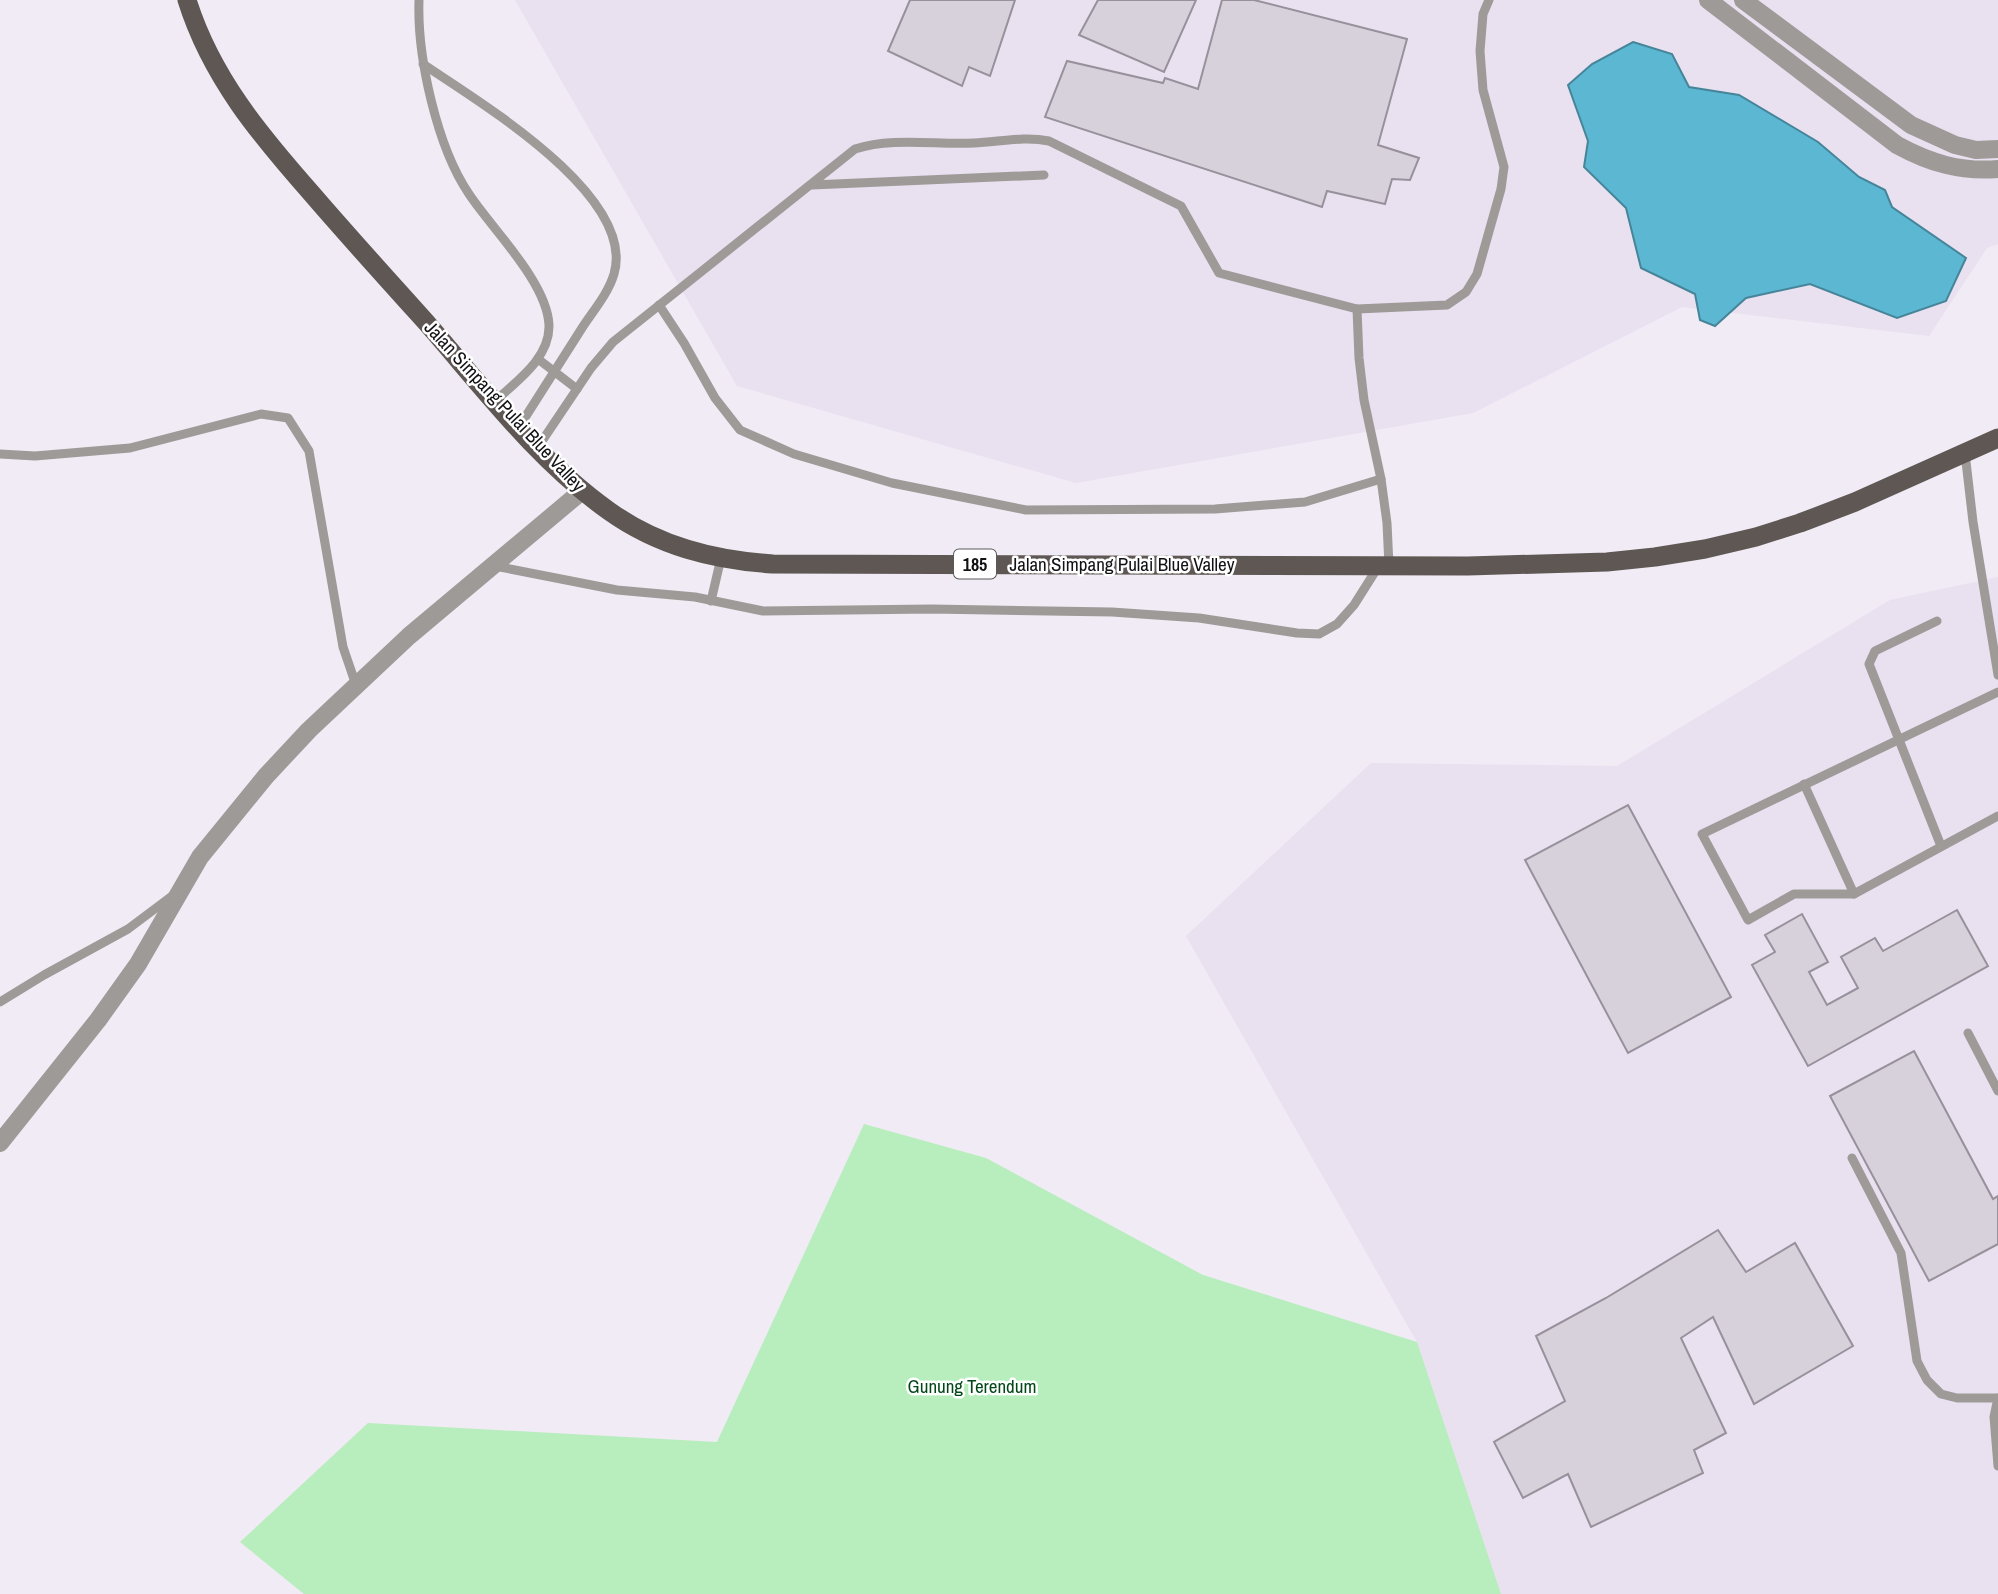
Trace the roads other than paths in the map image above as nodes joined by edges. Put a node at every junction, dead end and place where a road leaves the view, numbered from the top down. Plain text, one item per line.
1 (187, 0) edge
2 (419, 0) edge
3 (1489, 0) edge
4 (1708, 0) edge
5 (1743, 0) edge
6 (423, 64) junction
7 (1998, 149) edge
8 (1976, 150) junction
9 (1998, 169) edge
10 (1974, 171) junction
11 (1044, 175) dead end
12 (812, 185) junction
13 (659, 304) junction
14 (1357, 309) junction
15 (538, 359) junction
16 (555, 372) junction
17 (577, 389) junction
18 (495, 401) junction
19 (519, 427) junction
20 (1998, 438) edge
21 (538, 447) junction
22 (1965, 453) junction
23 (0, 454) edge
24 (1381, 479) junction
25 (582, 491) junction
26 (720, 558) junction
27 (493, 566) junction
28 (1384, 566) junction
29 (711, 601) junction
30 (1937, 621) dead end
31 (1995, 644) edge
32 (1998, 675) edge
33 (356, 685) junction
34 (1998, 692) edge
35 (1898, 740) junction
36 (1804, 784) junction
37 (1998, 816) edge
38 (1941, 846) junction
39 (179, 890) junction
40 (1854, 894) junction
41 (0, 1002) edge
42 (1968, 1033) dead end
43 (1998, 1091) edge
44 (0, 1143) edge
45 (1852, 1158) dead end
46 (1998, 1398) edge
47 (1998, 1466) edge

1 - 18 main road, Jalan Simpang Pulai Blue Valley / 185
2 - 6 lane
3 - 14 lane
4 - 10 street
5 - 8 street
6 - 15 lane
6 - 16 lane
7 - 8 street
8 - 10 street
9 - 10 street
11 - 12 lane
12 - 13 lane
12 - 14 lane
13 - 17 lane
13 - 24 lane
14 - 24 lane
15 - 16 lane
15 - 18 lane
16 - 17 lane
16 - 19 lane
17 - 21 lane
18 - 19 main road, Jalan Simpang Pulai Blue Valley / 185
19 - 21 main road, Jalan Simpang Pulai Blue Valley / 185
20 - 22 main road, Jalan Simpang Pulai Blue Valley / 185
21 - 25 main road, Jalan Simpang Pulai Blue Valley / 185
22 - 28 main road, Jalan Simpang Pulai Blue Valley / 185
22 - 31 lane
23 - 33 lane
24 - 28 lane
25 - 26 main road, Jalan Simpang Pulai Blue Valley / 185
25 - 27 street
26 - 28 main road, Jalan Simpang Pulai Blue Valley / 185
26 - 29 lane
27 - 29 lane
27 - 33 street
28 - 29 lane
30 - 35 lane
31 - 32 lane
33 - 39 street
34 - 35 lane
35 - 36 lane
35 - 38 lane
36 - 40 lane
36 - 40 lane
37 - 38 lane
38 - 40 lane
39 - 41 lane
39 - 44 street
42 - 43 lane
45 - 46 lane
46 - 47 lane

